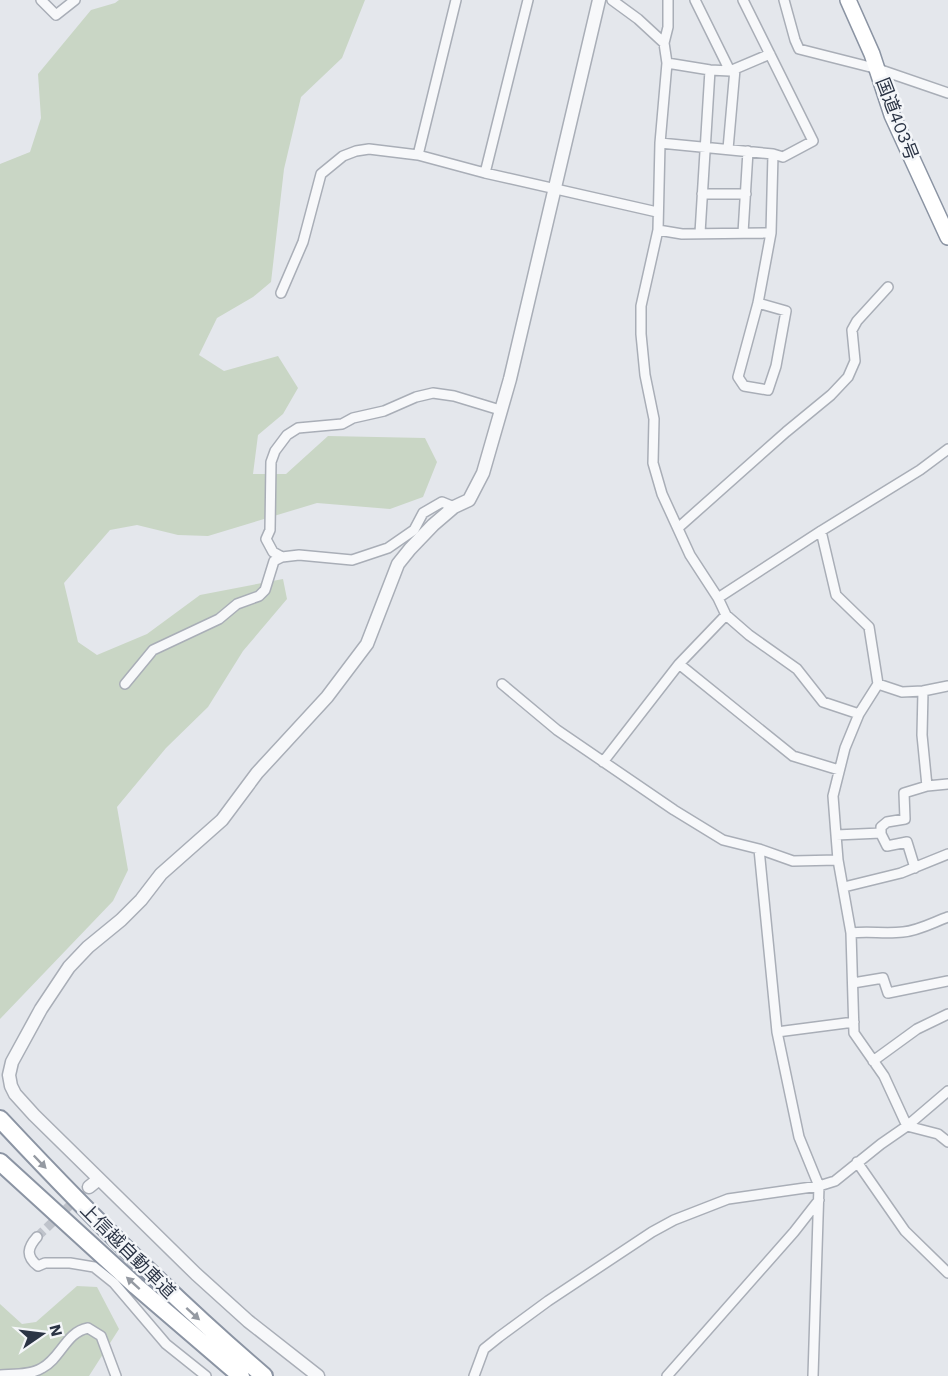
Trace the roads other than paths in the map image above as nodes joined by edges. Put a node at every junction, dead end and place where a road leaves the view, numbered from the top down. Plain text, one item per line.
1 (41, 0) edge
2 (75, 0) edge
3 (456, 0) edge
4 (528, 0) edge
5 (599, 0) edge
6 (612, 0) edge
7 (668, 0) edge
8 (695, 0) edge
9 (743, 0) edge
10 (784, 0) edge
11 (848, 0) edge
12 (664, 43) junction
13 (770, 54) junction
14 (667, 63) junction
15 (878, 69) junction
16 (710, 70) junction
17 (733, 70) junction
18 (948, 93) edge
19 (660, 143) junction
20 (704, 146) junction
21 (728, 148) junction
22 (748, 151) junction
23 (773, 154) junction
24 (418, 155) junction
25 (485, 173) junction
26 (554, 189) junction
27 (702, 194) junction
28 (746, 194) junction
29 (657, 212) junction
30 (658, 230) junction
31 (700, 233) junction
32 (743, 233) junction
33 (771, 233) junction
34 (948, 237) edge
35 (888, 286) dead end
36 (280, 293) dead end
37 (758, 303) junction
38 (500, 410) junction
39 (948, 449) edge
40 (454, 507) junction
41 (678, 528) junction
42 (820, 531) junction
43 (282, 557) junction
44 (718, 598) junction
45 (726, 615) junction
46 (679, 664) junction
47 (125, 684) dead end
48 (502, 684) dead end
49 (878, 684) junction
50 (948, 686) edge
51 (923, 691) junction
52 (859, 714) junction
53 (603, 762) junction
54 (839, 770) junction
55 (948, 784) edge
56 (927, 786) junction
57 (881, 832) junction
58 (836, 835) junction
59 (759, 849) junction
60 (946, 855) edge
61 (838, 860) junction
62 (948, 866) edge
63 (915, 868) junction
64 (843, 887) junction
65 (948, 917) edge
66 (851, 933) junction
67 (948, 981) edge
68 (853, 983) junction
69 (948, 1014) edge
70 (854, 1022) junction
71 (777, 1032) junction
72 (873, 1061) junction
73 (948, 1091) edge
74 (0, 1119) edge
75 (907, 1126) junction
76 (948, 1142) edge
77 (0, 1162) edge
78 (857, 1162) junction
79 (99, 1179) junction
80 (819, 1186) junction
81 (88, 1187) tunnel mouth
82 (819, 1200) junction
83 (37, 1237) tunnel mouth
84 (948, 1273) edge
85 (0, 1375) edge
86 (116, 1376) edge
87 (206, 1376) edge
88 (241, 1376) edge
89 (264, 1376) edge
90 (318, 1376) edge
91 (474, 1376) edge
92 (667, 1376) edge
93 (813, 1376) edge

1 - 2 street
3 - 24 street
4 - 25 street
5 - 26 street
6 - 12 street
7 - 12 street
8 - 17 street
9 - 13 street
10 - 15 street
11 - 15 highway, 国道403号
12 - 14 street
13 - 17 street
13 - 23 street
14 - 16 street
14 - 19 street
15 - 18 street
15 - 34 highway, 国道403号
16 - 17 street
16 - 20 street
17 - 21 street
19 - 20 street
19 - 29 street
20 - 21 street
20 - 27 street
21 - 22 street
22 - 23 street
22 - 28 street
23 - 33 street
24 - 25 street
24 - 36 street
25 - 26 street
26 - 29 street
26 - 38 street
27 - 28 street
27 - 31 street
28 - 32 street
29 - 30 street
30 - 31 street
30 - 41 street
31 - 32 street
32 - 33 street
33 - 37 street
35 - 41 street
37 - 37 street
38 - 40 street
38 - 43 street
39 - 42 street
40 - 43 street
40 - 79 street
41 - 44 street
42 - 44 street
42 - 49 street
43 - 47 street
44 - 45 street
45 - 46 street
45 - 52 street
46 - 53 street
46 - 54 street
48 - 53 street
49 - 51 street
49 - 52 street
50 - 51 street
51 - 56 street
52 - 54 street
53 - 59 street
54 - 58 street
55 - 56 street
56 - 57 street
57 - 58 street
57 - 63 street
58 - 61 street
59 - 61 street
59 - 71 street
60 - 62 street
60 - 63 street
61 - 64 street
63 - 64 street
64 - 66 street
65 - 66 street
66 - 68 street
67 - 68 street
68 - 70 street
69 - 72 street
70 - 71 street
70 - 72 street
71 - 80 street
72 - 75 street
73 - 75 street
74 -> 89 highway, 上信越自動車道
75 - 76 street
75 - 78 street
88 -> 77 highway, 上信越自動車道
78 - 80 street
78 - 84 street
79 - 81 street
79 - 90 street
80 - 82 street
80 - 91 street
82 - 92 street
82 - 93 street
83 - 87 street
85 - 86 street

